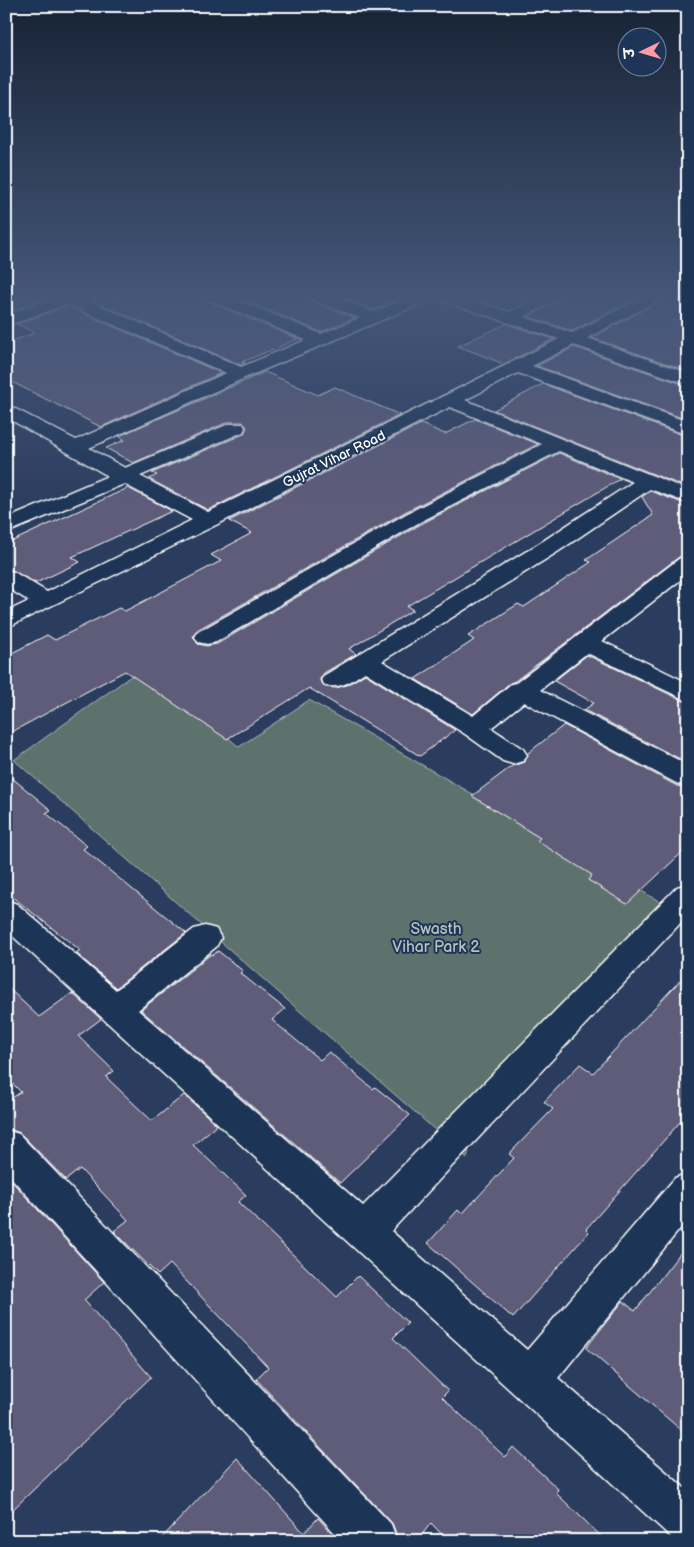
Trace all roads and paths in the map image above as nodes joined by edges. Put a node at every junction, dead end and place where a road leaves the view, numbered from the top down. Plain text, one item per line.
1 (227, 367) edge
2 (255, 367) edge
3 (519, 367) joint
4 (653, 367) edge
5 (671, 367) edge
6 (664, 371) junction
7 (241, 373) junction
8 (688, 379) edge
9 (452, 400) junction
10 (6, 409) edge
11 (236, 428) dead end
12 (688, 428) edge
13 (558, 444) junction
14 (75, 447) junction
15 (123, 476) junction
16 (648, 481) junction
17 (686, 494) edge
18 (208, 521) junction
19 (6, 527) edge
20 (688, 563) edge
21 (6, 577) edge
22 (46, 601) junction
23 (6, 620) edge
24 (207, 637) dead end
25 (584, 642) junction
26 (365, 661) junction
27 (334, 680) dead end
28 (520, 690) junction
29 (688, 693) edge
30 (474, 728) junction
31 (513, 754) dead end
32 (688, 777) edge
33 (688, 894) edge
34 (6, 912) edge
35 (205, 938) dead end
36 (116, 1009) junction
37 (6, 1146) edge
38 (688, 1190) edge
39 (364, 1232) junction
40 (529, 1380) junction
41 (688, 1522) edge
42 (374, 1541) edge

1 - 7 street
2 - 7 street
3 - 9 street, Gujrat Vihar Road
3 - 12 street
4 - 6 street
5 - 6 street
6 - 8 street
7 - 14 street
9 - 13 street
9 - 18 street, Gujrat Vihar Road
10 - 14 street
11 - 15 street
13 - 16 street
13 - 24 street
14 - 15 street
15 - 18 street
15 - 19 street
16 - 17 street
16 - 26 street
18 - 22 street, Gujrat Vihar Road
20 - 25 street
21 - 22 street
22 - 23 street, Gujrat Vihar Road
25 - 28 street
25 - 29 street
26 - 27 street
26 - 30 street
28 - 30 street
28 - 32 street
30 - 31 street
33 - 39 street
34 - 36 street
35 - 36 street
36 - 39 street
37 - 42 street
38 - 40 street
39 - 40 street
40 - 41 street

